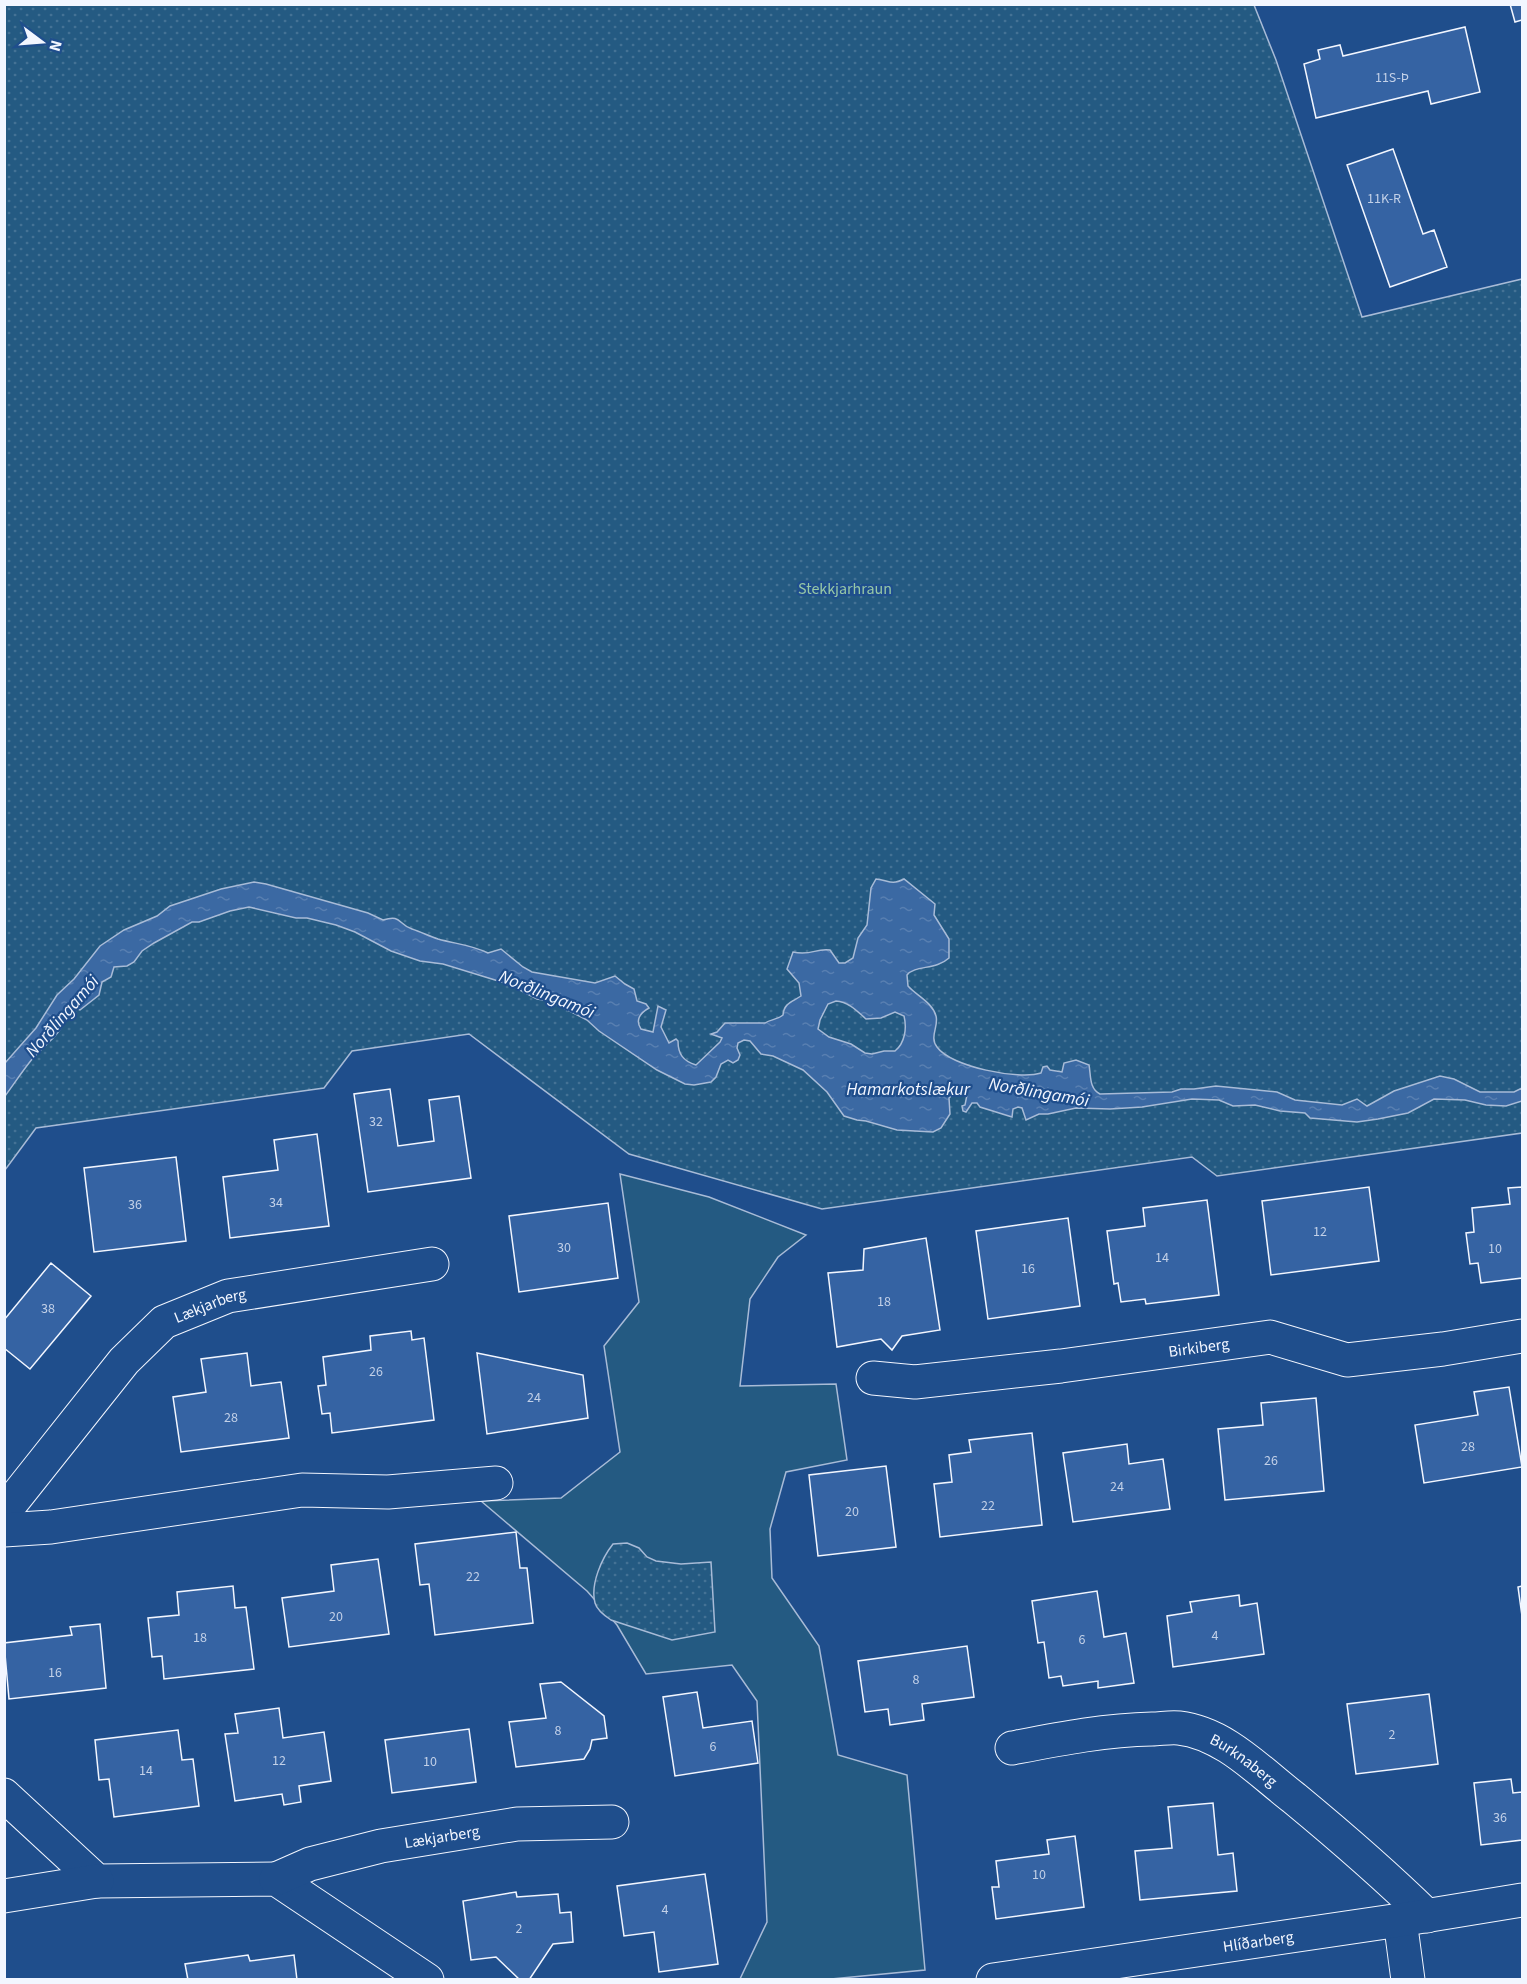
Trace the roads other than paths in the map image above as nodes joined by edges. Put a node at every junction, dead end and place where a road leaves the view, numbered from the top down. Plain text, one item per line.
1 (432, 1264) dead end
2 (1522, 1336) edge
3 (873, 1378) dead end
4 (496, 1484) dead end
5 (4, 1512) edge
6 (4, 1530) edge
7 (1012, 1748) dead end
8 (4, 1795) edge
9 (612, 1822) dead end
10 (276, 1879) junction
11 (97, 1881) junction
12 (4, 1896) edge
13 (1522, 1900) edge
14 (1413, 1918) junction
15 (427, 1980) edge
16 (993, 1980) edge
17 (1408, 1980) edge

1 - 5 street, Lækjarberg
2 - 3 street, Birkiberg
4 - 6 street
7 - 14 street, Burknaberg
8 - 11 street
9 - 10 street, Lækjarberg
10 - 11 street, Lækjarberg
10 - 15 street
11 - 12 street, Lækjarberg
13 - 14 street, Hlíðarberg
14 - 16 street, Hlíðarberg
14 - 17 street

